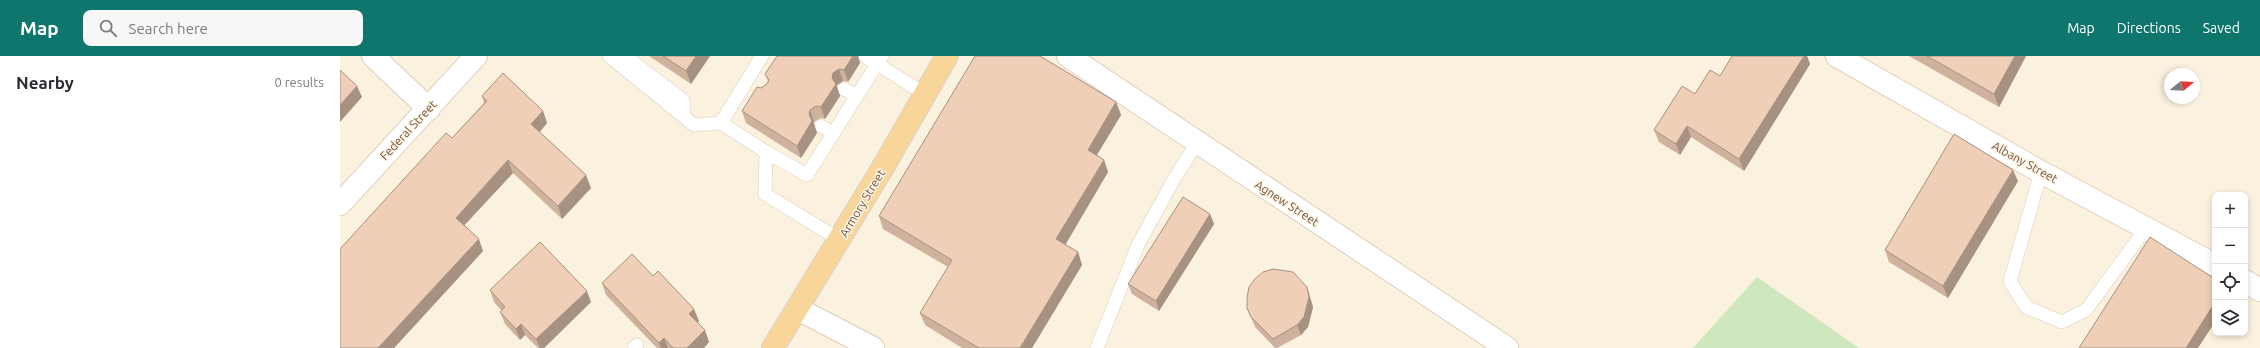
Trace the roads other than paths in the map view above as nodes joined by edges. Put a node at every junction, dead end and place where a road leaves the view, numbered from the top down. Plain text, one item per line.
1 (373, 56) edge
2 (476, 56) edge
3 (609, 56) edge
4 (624, 56) edge
5 (762, 56) edge
6 (865, 56) edge
7 (947, 56) edge
8 (1068, 56) edge
9 (1837, 56) edge
10 (880, 60) edge
11 (746, 80) junction
12 (759, 88) edge
13 (844, 89) dead end
14 (926, 94) junction
15 (857, 96) junction
16 (429, 109) junction
17 (684, 116) junction
18 (721, 123) junction
19 (821, 126) dead end
20 (833, 133) junction
21 (1196, 143) junction
22 (766, 152) junction
23 (2041, 172) junction
24 (340, 204) edge
25 (2147, 227) junction
26 (840, 240) junction
27 (2213, 264) edge
28 (2248, 283) edge
29 (2260, 290) edge
30 (798, 309) junction
31 (773, 348) edge
32 (873, 348) edge
33 (1097, 348) edge
34 (1507, 348) edge

1 - 16 street
2 - 16 street, Federal Street
3 - 17 lane
4 - 17 lane
5 - 11 lane
6 - 10 lane
7 - 14 main road, Armory Street
8 - 21 street, Agnew Street
9 - 23 street, Albany Street
10 - 14 lane
10 - 15 lane
11 - 12 lane
11 - 18 lane
13 - 15 lane
14 - 26 main road, Armory Street
15 - 20 lane
16 - 24 street, Federal Street
17 - 18 lane
18 - 22 lane
19 - 20 lane
20 - 22 lane
21 - 33 lane
21 - 34 street, Agnew Street
22 - 26 lane
23 - 25 street, Albany Street
23 - 25 lane
25 - 27 street, Albany Street
26 - 30 main road, Armory Street
28 - 29 street
30 - 31 main road, Armory Street
30 - 32 street

